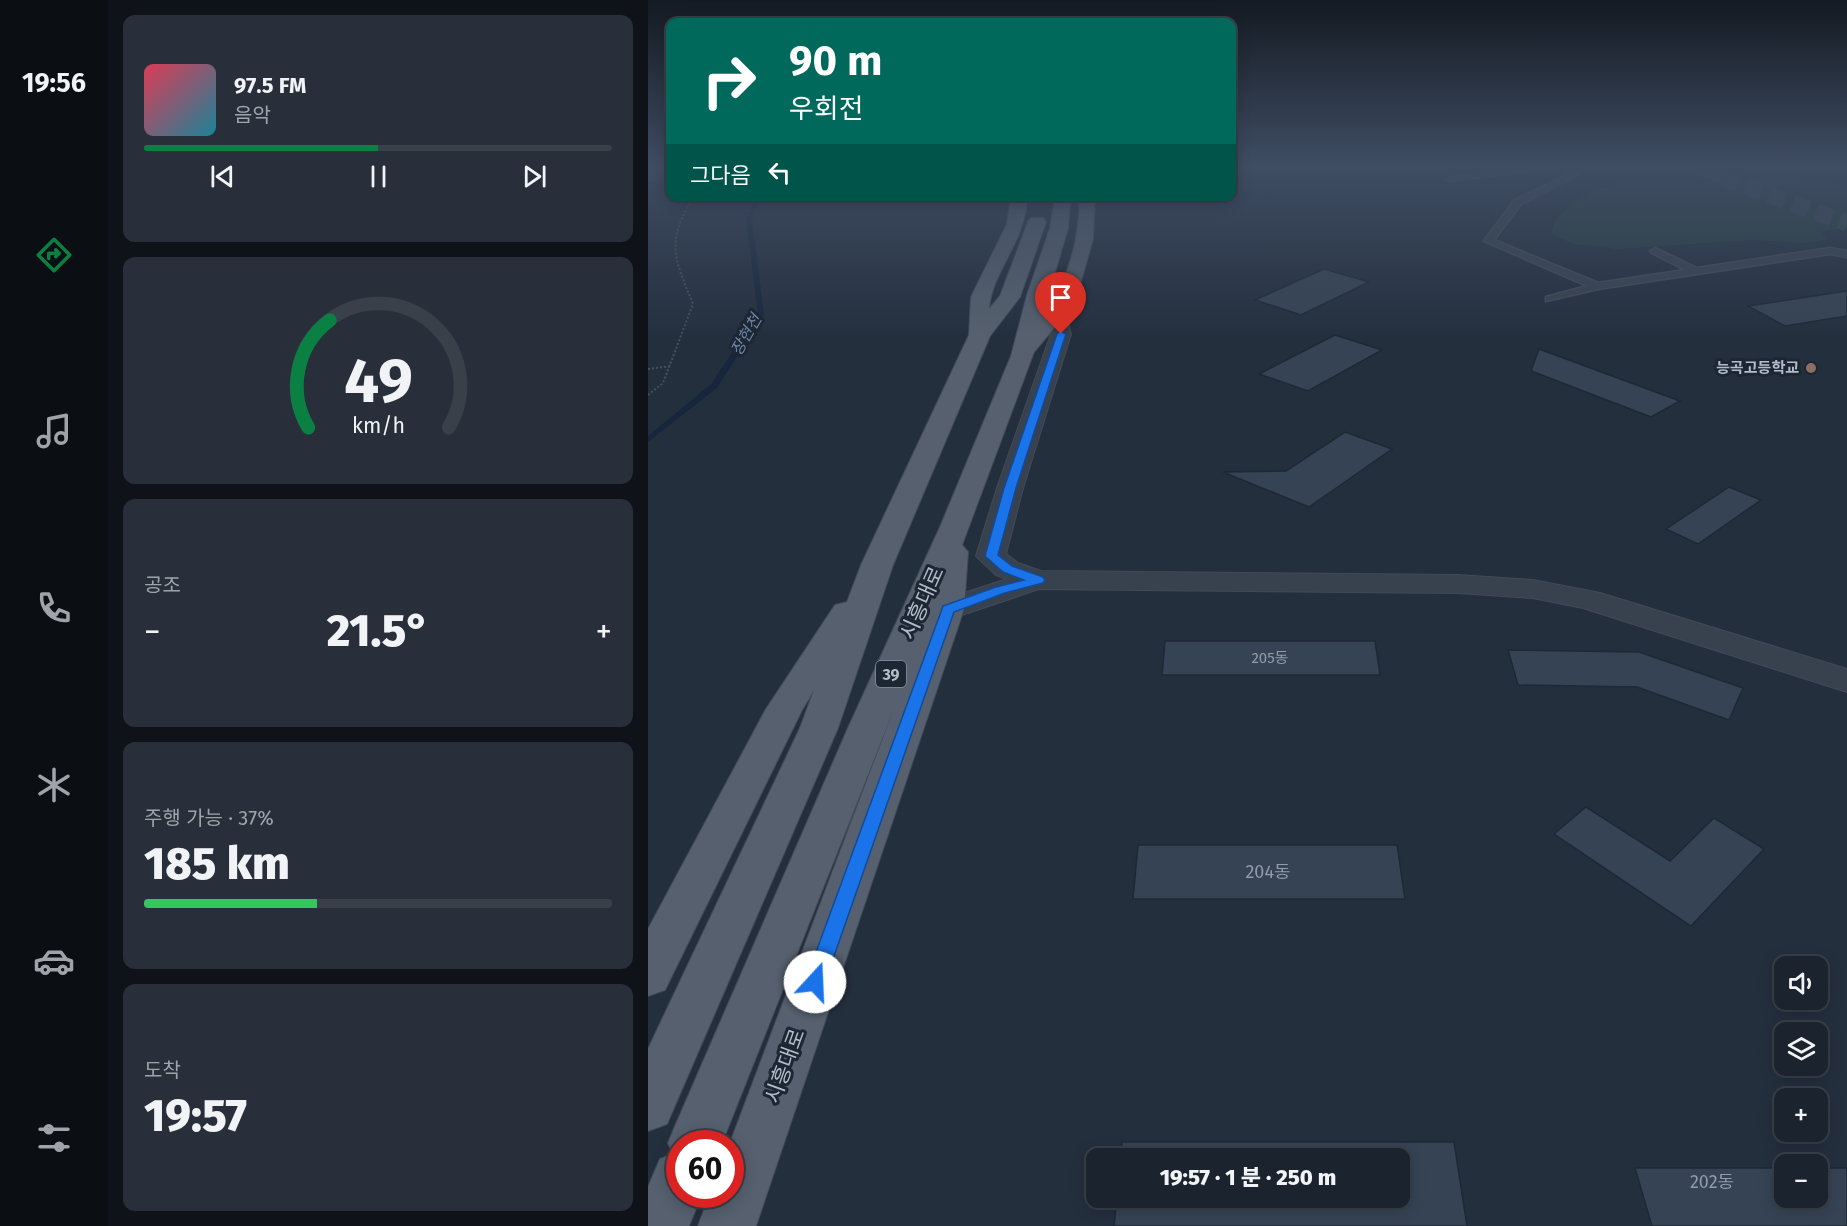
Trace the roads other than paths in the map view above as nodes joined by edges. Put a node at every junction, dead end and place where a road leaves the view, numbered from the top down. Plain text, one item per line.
1 (1015, 224) edge
2 (1037, 224) edge
3 (1059, 224) edge
4 (1085, 224) edge
5 (1501, 224) edge
6 (1655, 251) dead end
7 (1847, 254) edge
8 (1695, 272) junction
9 (1597, 286) junction
10 (1550, 298) dead end
11 (1057, 312) junction
12 (980, 335) junction
13 (1022, 356) junction
14 (955, 527) junction
15 (877, 565) junction
16 (1038, 580) junction
17 (948, 609) junction
18 (1847, 681) edge
19 (648, 975) edge
20 (648, 1106) edge
21 (700, 1130) edge
22 (668, 1208) edge
23 (660, 1226) edge
24 (727, 1226) edge

1 - 12 main road
2 - 12 main road
3 - 13 main road, 시흥대로 / 39
4 - 11 main road, 시흥대로
5 - 9 lane
6 - 8 lane
7 - 8 lane
8 - 9 lane
9 - 10 lane
11 - 13 main road, 시흥대로
11 - 16 street
12 - 15 main road
13 - 14 main road, 시흥대로 / 39
14 - 17 main road, 시흥대로
14 - 21 main road, 시흥대로 / 39
15 - 19 main road
15 - 20 main road
16 - 17 street
16 - 18 street
17 - 24 main road, 시흥대로
22 - 23 main road

